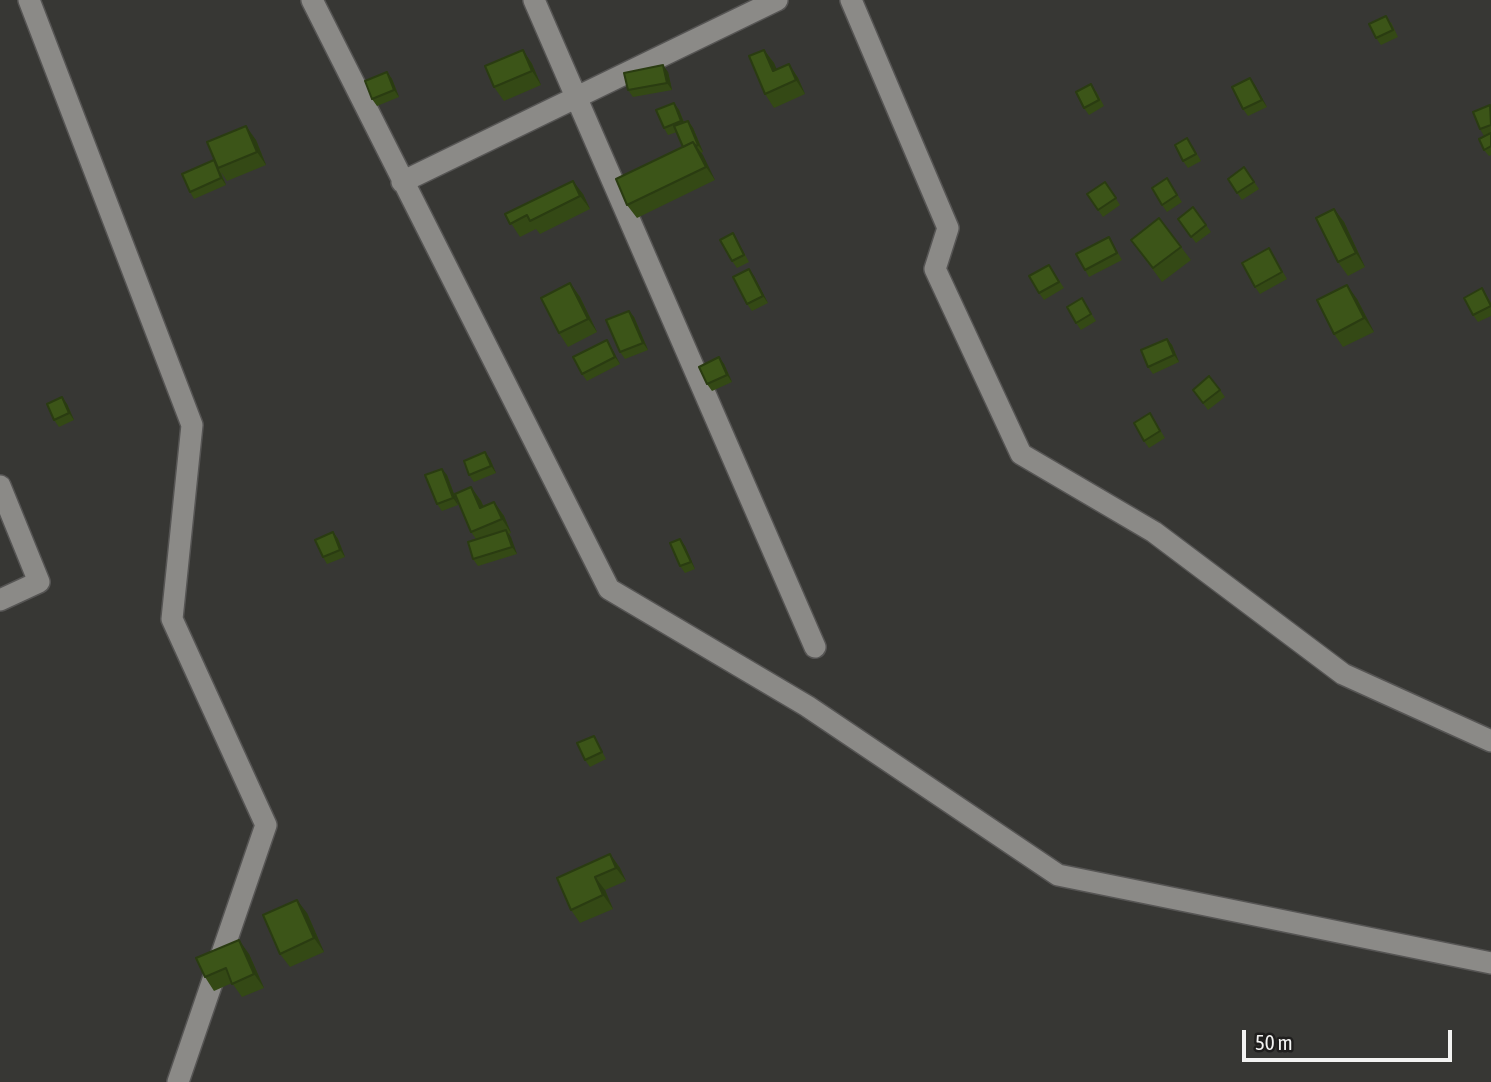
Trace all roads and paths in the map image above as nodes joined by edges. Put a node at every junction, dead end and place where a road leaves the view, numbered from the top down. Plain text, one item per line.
1 (29, 0) edge
2 (312, 0) edge
3 (534, 0) edge
4 (777, 0) edge
5 (851, 0) edge
6 (576, 97) junction
7 (402, 182) junction
8 (0, 486) edge
9 (0, 600) edge
10 (816, 647) dead end
11 (1491, 741) edge
12 (1491, 963) edge
13 (178, 1082) edge

1 - 13 street
2 - 7 street
3 - 6 street
4 - 6 street
5 - 11 street
6 - 7 street
6 - 10 street
7 - 12 street
8 - 9 street

